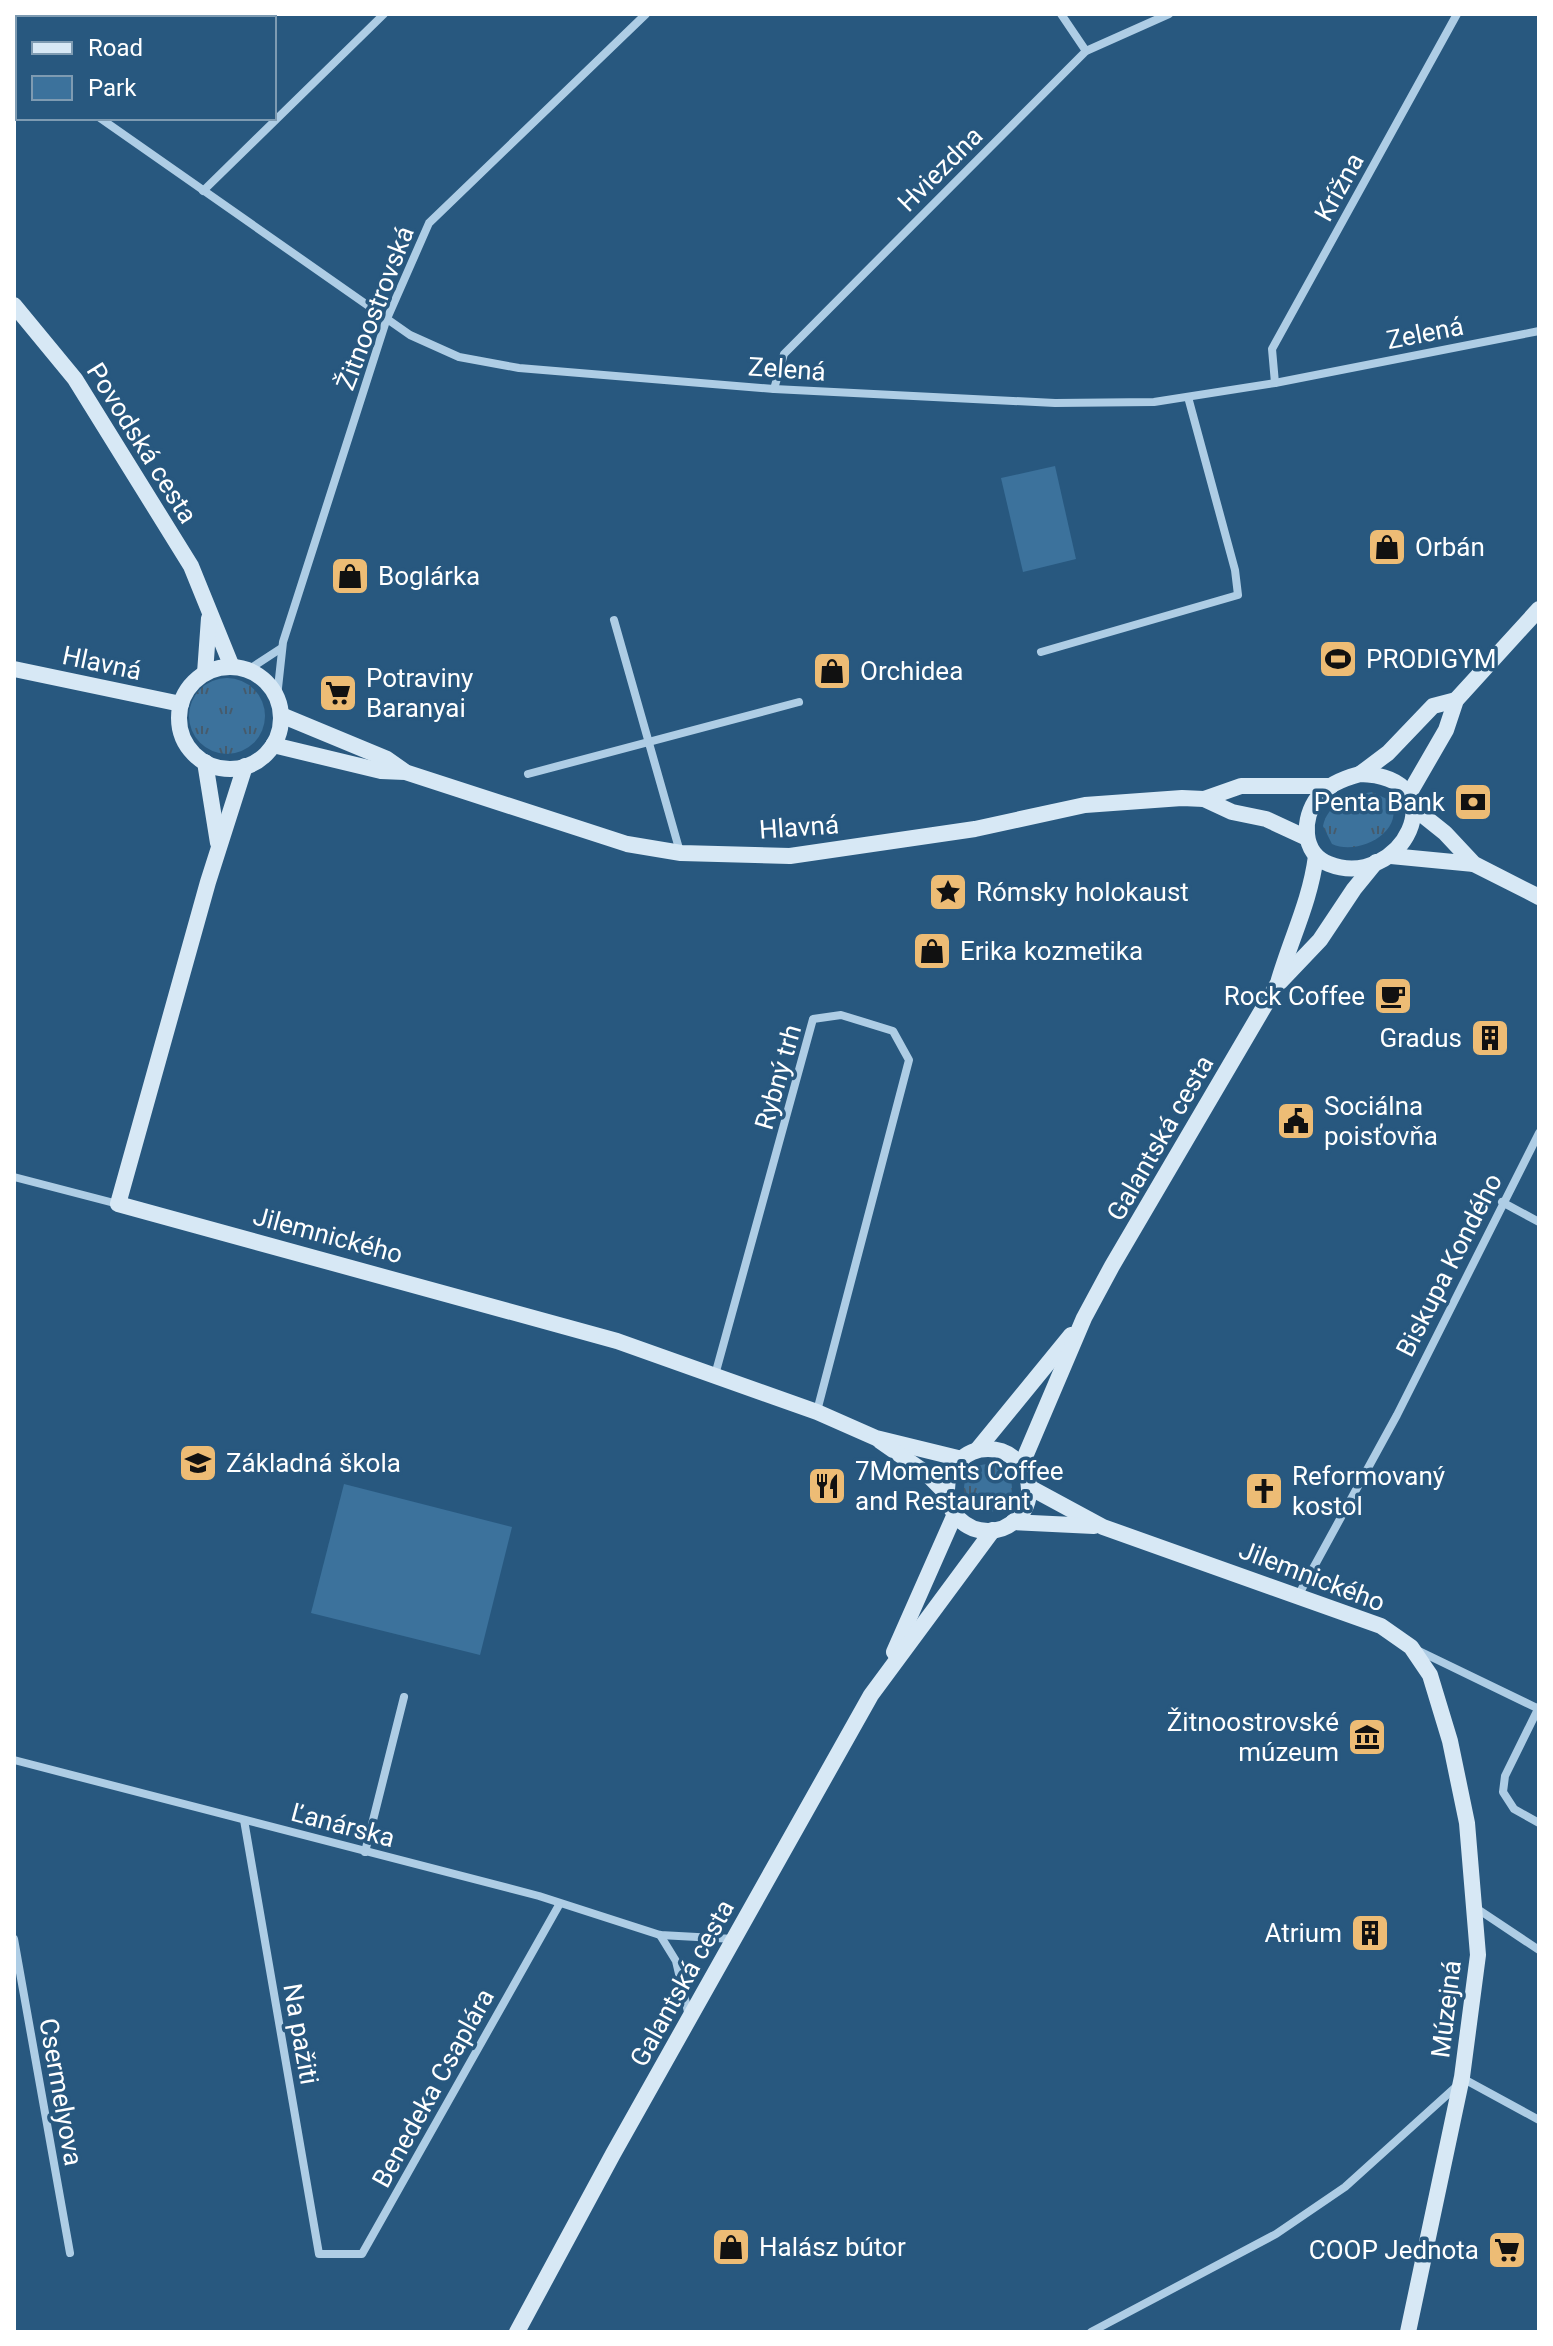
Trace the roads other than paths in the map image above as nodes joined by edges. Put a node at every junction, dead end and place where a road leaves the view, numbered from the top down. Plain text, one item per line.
1 (384, 14) edge
2 (646, 14) edge
3 (1061, 14) edge
4 (1169, 14) edge
5 (1457, 14) edge
6 (1086, 51) junction
7 (103, 120) edge
8 (276, 120) edge
9 (276, 120) edge
10 (203, 191) junction
11 (14, 305) edge
12 (386, 321) junction
13 (1539, 331) edge
14 (1275, 383) junction
15 (774, 389) junction
16 (1188, 397) junction
17 (1539, 609) edge
18 (209, 618) junction
19 (614, 620) dead end
20 (280, 649) junction
21 (1041, 652) dead end
22 (240, 668) junction
23 (14, 669) edge
24 (205, 673) junction
25 (277, 697) junction
26 (1456, 700) junction
27 (799, 702) dead end
28 (181, 704) junction
29 (281, 715) junction
30 (650, 742) junction
31 (273, 745) junction
32 (205, 762) junction
33 (245, 766) junction
34 (405, 772) junction
35 (528, 774) dead end
36 (1360, 774) junction
37 (1331, 786) junction
38 (1204, 799) junction
39 (1412, 802) junction
40 (1307, 838) junction
41 (218, 846) junction
42 (681, 853) junction
43 (1316, 856) junction
44 (1384, 859) junction
45 (1474, 864) junction
46 (1539, 897) edge
47 (1278, 983) junction
48 (1539, 1133) edge
49 (14, 1177) edge
50 (1502, 1202) junction
51 (118, 1204) junction
52 (1539, 1222) edge
53 (1084, 1318) junction
54 (715, 1375) junction
55 (817, 1412) junction
56 (876, 1438) junction
57 (977, 1450) junction
58 (962, 1459) junction
59 (1021, 1466) junction
60 (1029, 1487) junction
61 (947, 1494) junction
62 (955, 1514) junction
63 (1013, 1522) junction
64 (1103, 1527) junction
65 (993, 1530) junction
66 (1299, 1594) junction
67 (1411, 1647) junction
68 (889, 1667) junction
69 (404, 1697) dead end
70 (1539, 1708) edge
71 (14, 1760) edge
72 (244, 1820) junction
73 (1539, 1823) edge
74 (365, 1852) junction
75 (559, 1905) junction
76 (1476, 1908) junction
77 (660, 1935) junction
78 (14, 1939) edge
79 (735, 1939) junction
80 (1539, 1950) edge
81 (689, 2019) junction
82 (1460, 2081) junction
83 (1539, 2120) edge
84 (70, 2253) dead end
85 (319, 2254) joint
86 (518, 2330) edge
87 (1091, 2332) edge
88 (1408, 2332) edge

1 - 9 street
2 - 12 street, Žitnoostrovská
3 - 6 street
4 - 6 street, Hviezdna
5 - 14 street, Krížna
6 - 15 street, Hviezdna
7 - 10 street, Zelená
8 - 10 street
10 - 12 street, Zelená
11 - 18 main road, Povodská cesta
12 - 15 street, Zelená
12 - 20 street, Žitnoostrovská
13 - 14 street, Zelená
14 - 16 street, Zelená
15 - 16 street, Zelená
16 - 21 street
17 - 26 main road
18 - 22 main road, Povodská cesta
18 - 24 main road, Povodská cesta
19 - 30 street
20 - 22 street
20 - 25 street, Žitnoostrovská
22 - 24 main road
22 - 25 main road
23 - 28 main road, Hlavná
24 - 28 main road
25 - 29 main road
26 - 36 main road
26 - 39 main road
27 - 30 street
28 - 32 main road
29 - 31 main road
29 - 34 main road, Hlavná
30 - 35 street
30 - 42 street
31 - 33 main road
31 - 34 main road, Hlavná
32 - 33 main road
32 - 41 main road
33 - 41 main road
34 - 42 main road, Hlavná
36 - 37 main road
36 - 39 main road
37 - 38 main road
37 - 40 main road
38 - 40 main road
38 - 42 main road, Hlavná
39 - 44 main road
39 - 45 main road
40 - 43 main road
41 - 51 main road
43 - 44 main road
43 - 47 main road
44 - 45 main road
44 - 47 main road
45 - 46 main road
47 - 53 main road, Galantská cesta
48 - 50 street, Biskupa Kondého
49 - 51 street
50 - 52 street
50 - 66 street, Biskupa Kondého
51 - 54 main road, Jilemnického
53 - 57 main road, Galantská cesta
53 - 59 main road, Galantská cesta
54 - 55 main road, Jilemnického
54 - 55 street, Rybný trh
55 - 56 main road, Jilemnického
56 - 58 main road, Jilemnického
56 - 61 main road, Jilemnického
57 - 58 main road
57 - 59 main road
58 - 61 main road
59 - 60 main road
60 - 63 main road
60 - 64 main road, Jilemnického
61 - 62 main road
62 - 65 main road
62 - 68 main road, Galantská cesta
63 - 64 main road, Jilemnického
63 - 65 main road
64 - 66 main road, Jilemnického
65 - 68 main road, Galantská cesta
66 - 67 main road, Jilemnického
67 - 70 street, Jilemnického
67 - 76 main road, Múzejná
68 - 79 main road, Galantská cesta
69 - 74 street
70 - 73 street
71 - 72 street, Ľanárska
72 - 74 street, Ľanárska
72 - 85 street, Na pažiti
74 - 75 street, Ľanárska
75 - 77 street, Ľanárska
75 - 85 street, Benedeka Csaplára
76 - 80 street
76 - 82 main road, Múzejná
77 - 79 street, Ľanárska
77 - 81 street
78 - 84 street, Csermelyova
79 - 81 main road, Galantská cesta
81 - 86 main road, Galantská cesta
82 - 83 street
82 - 87 street, Múzejná
82 - 88 main road

